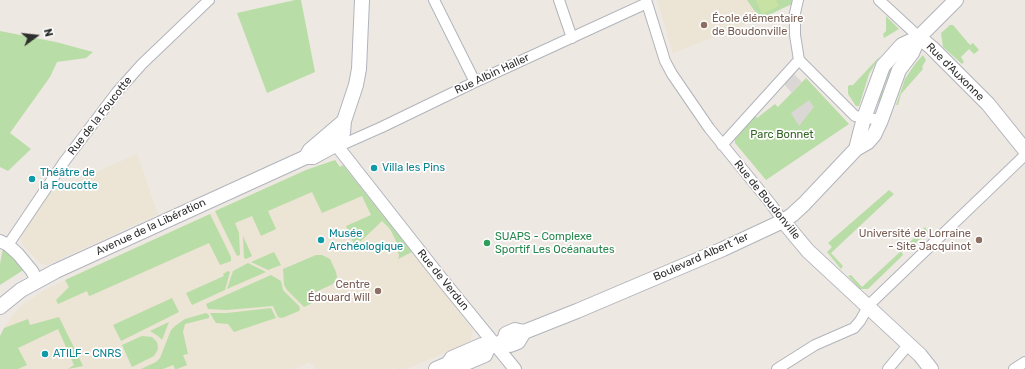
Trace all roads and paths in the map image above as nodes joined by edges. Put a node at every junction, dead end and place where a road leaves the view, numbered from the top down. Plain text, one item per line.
1 (209, 0) edge
2 (362, 0) edge
3 (434, 0) edge
4 (559, 0) edge
5 (798, 0) edge
6 (879, 0) edge
7 (956, 0) edge
8 (647, 1) edge
9 (919, 37) junction
10 (572, 38) junction
11 (799, 60) junction
12 (474, 82) junction
13 (864, 118) junction
14 (881, 120) junction
15 (333, 139) junction
16 (722, 145) junction
17 (856, 150) junction
18 (1025, 150) edge
19 (1025, 155) edge
20 (783, 221) junction
21 (4, 243) edge
22 (37, 281) junction
23 (0, 307) edge
24 (868, 307) junction
25 (909, 344) junction
26 (496, 345) junction
27 (1025, 362) edge
28 (442, 367) edge
29 (515, 369) edge
30 (777, 369) edge
31 (888, 369) edge
32 (931, 369) edge
33 (1014, 369) edge

1 - 21 street, Rue de la Foucotte
2 - 15 main road, Avenue de la Libération
3 - 12 street
4 - 10 street
5 - 11 street
6 - 9 street, Rue d'Auxonne
7 - 9 main road
8 - 10 street, Rue Albin Haller
8 - 16 street, Rue de Boudonville
9 - 13 main road
9 - 14 main road, Boulevard Albert 1er
9 - 18 main road, Rue d'Auxonne
10 - 12 street, Rue Albin Haller
11 - 13 street
11 - 16 street
12 - 15 street, Rue Albin Haller
13 - 14 street
13 - 17 main road
14 - 17 main road, Boulevard Albert 1er
15 - 22 main road, Avenue de la Libération
15 - 26 street, Rue de Verdun
16 - 20 street, Rue de Boudonville
17 - 20 main road, Boulevard Albert 1er
19 - 24 street
20 - 24 main road, Rue de Boudonville
20 - 26 main road, Boulevard Albert 1er
21 - 22 street
22 - 23 main road, Avenue de la Libération
24 - 25 main road, Rue de Boudonville
24 - 30 street
25 - 31 street
25 - 32 main road, Rue de Boudonville
26 - 28 main road, Boulevard Albert 1er
26 - 29 street, Rue de Verdun
27 - 33 street

